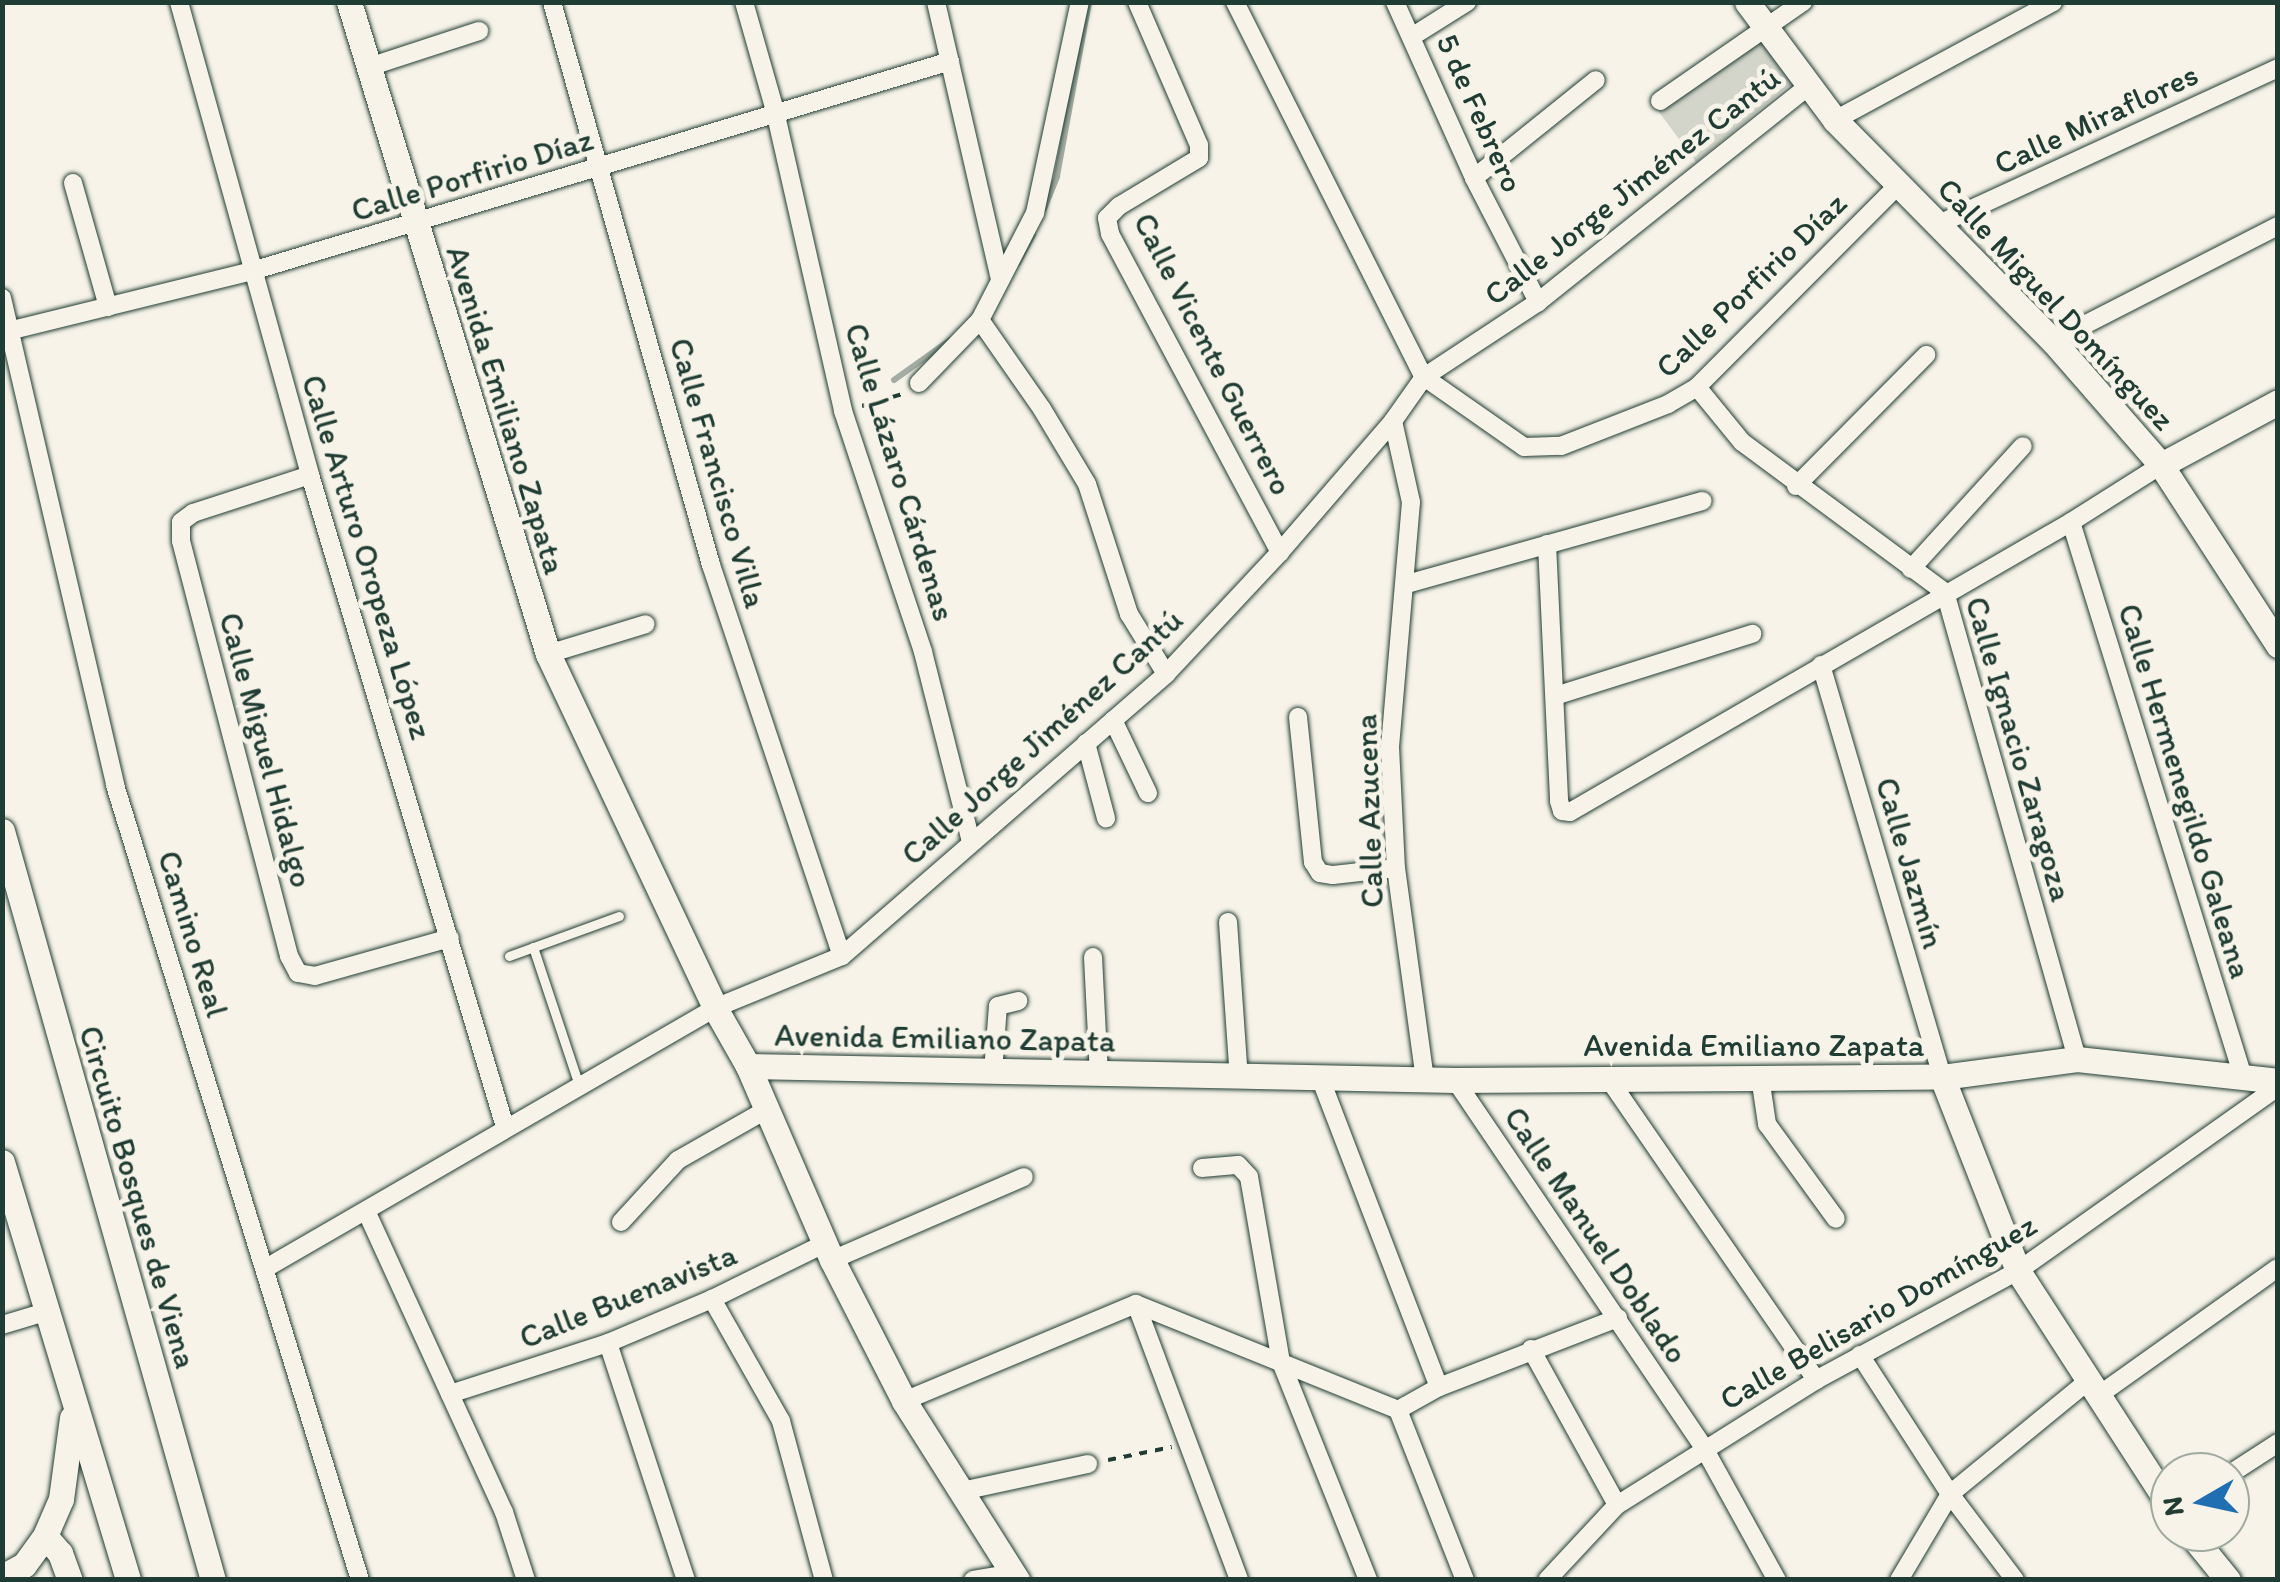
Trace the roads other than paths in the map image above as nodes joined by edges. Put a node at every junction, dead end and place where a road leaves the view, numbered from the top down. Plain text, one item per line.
1 (180, 2) edge
2 (349, 2) edge
3 (552, 2) edge
4 (744, 2) edge
5 (936, 2) edge
6 (1080, 2) edge
7 (1137, 2) edge
8 (1236, 2) edge
9 (1395, 2) edge
10 (1466, 2) edge
11 (1747, 2) edge
12 (1803, 2) edge
13 (2052, 2) edge
14 (1764, 25) junction
15 (479, 31) dead end
16 (1413, 36) junction
17 (950, 62) junction
18 (369, 68) junction
19 (2278, 68) edge
20 (1596, 80) dead end
21 (1810, 86) junction
22 (1660, 101) dead end
23 (775, 111) junction
24 (1835, 120) junction
25 (601, 168) junction
26 (1474, 178) junction
27 (73, 184) dead end
28 (1899, 184) junction
29 (416, 224) junction
30 (1939, 224) junction
31 (2278, 226) edge
32 (252, 271) junction
33 (1000, 280) junction
34 (2, 298) edge
35 (1538, 302) junction
36 (108, 306) junction
37 (983, 322) junction
38 (8, 332) junction
39 (2053, 340) junction
40 (1926, 354) dead end
41 (1424, 377) junction
42 (919, 383) road end
43 (1697, 386) junction
44 (2278, 402) edge
45 (1394, 421) junction
46 (2023, 446) dead end
47 (2162, 465) junction
48 (310, 475) junction
49 (1796, 486) junction
50 (1703, 501) dead end
51 (2071, 522) junction
52 (1548, 544) junction
53 (1280, 552) junction
54 (1912, 568) junction
55 (1407, 584) junction
56 (1944, 592) junction
57 (646, 624) dead end
58 (1752, 634) dead end
59 (2278, 645) edge
60 (548, 654) junction
61 (1821, 665) junction
62 (1166, 674) junction
63 (1554, 696) junction
64 (1298, 718) dead end
65 (1113, 720) junction
66 (1086, 743) junction
67 (1148, 793) dead end
68 (1106, 818) dead end
69 (2, 831) edge
70 (971, 842) junction
71 (1396, 868) junction
72 (619, 916) dead end
73 (1228, 922) dead end
74 (450, 938) junction
75 (534, 946) junction
76 (509, 956) dead end
77 (842, 956) junction
78 (1092, 957) dead end
79 (1018, 1001) dead end
80 (716, 1008) junction
81 (2077, 1059) junction
82 (748, 1066) junction
83 (993, 1072) junction
84 (1099, 1074) junction
85 (1942, 1077) junction
86 (2243, 1077) junction
87 (1239, 1078) junction
88 (1608, 1078) junction
89 (1760, 1078) junction
90 (1321, 1080) junction
91 (1426, 1080) junction
92 (1455, 1080) junction
93 (2278, 1084) edge
94 (579, 1085) junction
95 (766, 1110) junction
96 (505, 1127) junction
97 (2, 1162) edge
98 (1202, 1168) dead end
99 (1024, 1177) dead end
100 (367, 1213) junction
101 (1836, 1219) dead end
102 (621, 1222) dead end
103 (828, 1252) junction
104 (266, 1268) junction
105 (2278, 1268) edge
106 (2018, 1270) junction
107 (712, 1299) junction
108 (1136, 1304) junction
109 (44, 1312) junction
110 (1618, 1318) junction
111 (2, 1325) edge
112 (608, 1342) junction
113 (1531, 1349) junction
114 (1860, 1355) junction
115 (1281, 1362) junction
116 (1816, 1380) junction
117 (1439, 1386) junction
118 (2094, 1388) junction
119 (450, 1394) junction
120 (73, 1398) junction
121 (904, 1401) junction
122 (1398, 1410) junction
123 (2278, 1443) edge
124 (1704, 1448) junction
125 (2250, 1461) edge
126 (1088, 1464) road end
127 (2150, 1475) edge
128 (962, 1491) junction
129 (1950, 1494) junction
130 (1617, 1505) junction
131 (44, 1536) junction
132 (2205, 1552) edge
133 (1016, 1576) edge
134 (2, 1577) edge
135 (70, 1580) edge
136 (128, 1580) edge
137 (213, 1580) edge
138 (360, 1580) edge
139 (526, 1580) edge
140 (686, 1580) edge
141 (824, 1580) edge
142 (973, 1580) edge
143 (1239, 1580) edge
144 (1368, 1580) edge
145 (1464, 1580) edge
146 (1547, 1580) edge
147 (1777, 1580) edge
148 (1899, 1580) edge
149 (2015, 1580) edge
150 (2228, 1580) edge

1 - 32 street, Calle Arturo Oropeza López
2 - 18 street, Avenida Emiliano Zapata
3 - 25 street, Calle Francisco Villa
4 - 23 street, Calle Lázaro Cárdenas
5 - 17 street
6 - 33 street
7 - 53 street, Calle Vicente Guerrero
8 - 41 street
9 - 16 street, 5 de Febrero
10 - 16 street
11 - 14 street, Calle Miguel Domínguez
12 - 14 street
13 - 24 street
14 - 21 street, Calle Miguel Domínguez
14 - 22 street
15 - 18 street
16 - 26 street, 5 de Febrero
17 - 23 street, Calle Porfirio Díaz
17 - 33 street
18 - 29 street, Avenida Emiliano Zapata
19 - 30 street, Calle Miraflores
20 - 26 street
21 - 24 street, Calle Miguel Domínguez
21 - 35 street, Calle Jorge Jiménez Cantú
23 - 25 street, Calle Porfirio Díaz
23 - 70 street, Calle Lázaro Cárdenas
24 - 28 street, Calle Miguel Domínguez
25 - 29 street, Calle Porfirio Díaz
25 - 77 street, Calle Francisco Villa
26 - 35 street, 5 de Febrero
27 - 36 street
28 - 30 street, Calle Miguel Domínguez
28 - 43 street, Calle Porfirio Díaz
29 - 32 street, Calle Porfirio Díaz
29 - 60 street, Avenida Emiliano Zapata
30 - 39 street, Calle Miguel Domínguez
31 - 39 street
32 - 36 street, Calle Porfirio Díaz
32 - 48 street, Calle Arturo Oropeza López
33 - 37 street
34 - 38 street, Camino Real
35 - 41 street, Calle Jorge Jiménez Cantú
36 - 38 street, Calle Porfirio Díaz
37 - 42 street
37 - 62 street
38 - 104 street, Camino Real
39 - 47 street, Calle Miguel Domínguez
40 - 49 street
41 - 43 street, Calle Porfirio Díaz
41 - 45 street, Calle Jorge Jiménez Cantú
43 - 49 street, Calle Ignacio Zaragoza
44 - 47 street
45 - 53 street, Calle Jorge Jiménez Cantú
45 - 55 street, Calle Azucena
46 - 54 street
47 - 51 street
47 - 59 street, Calle Miguel Domínguez
48 - 74 street, Calle Arturo Oropeza López
48 - 74 street, Calle Miguel Hidalgo
49 - 54 street, Calle Ignacio Zaragoza
50 - 52 street
51 - 56 street
51 - 86 street, Calle Hermenegildo Galeana
52 - 55 street
52 - 63 street
53 - 62 street, Calle Jorge Jiménez Cantú
54 - 56 street, Calle Ignacio Zaragoza
55 - 71 street, Calle Azucena
56 - 61 street
56 - 81 street, Calle Ignacio Zaragoza
57 - 60 street
58 - 63 street
60 - 80 street, Avenida Emiliano Zapata
61 - 63 street
61 - 85 street, Calle Jazmín
62 - 65 street, Calle Jorge Jiménez Cantú
64 - 71 street
65 - 66 street, Calle Jorge Jiménez Cantú
65 - 67 street
66 - 68 street
66 - 70 street, Calle Jorge Jiménez Cantú
69 - 137 street, Circuito Bosques de Viena
70 - 77 street, Calle Jorge Jiménez Cantú
71 - 91 street, Calle Azucena
72 - 75 lane
73 - 87 street
74 - 96 street, Calle Arturo Oropeza López
75 - 76 lane
75 - 94 lane
77 - 80 street, Calle Jorge Jiménez Cantú
78 - 84 street
79 - 83 street
80 - 82 street, Avenida Emiliano Zapata
80 - 94 street, Calle Jorge Jiménez Cantú
81 - 85 street, Avenida Emiliano Zapata
81 - 86 street, Avenida Emiliano Zapata
82 - 83 street, Avenida Emiliano Zapata
82 - 95 street
83 - 84 street, Avenida Emiliano Zapata
84 - 87 street, Avenida Emiliano Zapata
85 - 89 street, Avenida Emiliano Zapata
85 - 106 street
86 - 93 street, Avenida Emiliano Zapata
87 - 90 street, Avenida Emiliano Zapata
88 - 89 street, Avenida Emiliano Zapata
88 - 92 street, Avenida Emiliano Zapata
88 - 116 street
89 - 101 street
90 - 91 street, Avenida Emiliano Zapata
90 - 117 street
91 - 92 street, Avenida Emiliano Zapata
92 - 110 street, Calle Manuel Doblado
93 - 106 street, Calle Belisario Domínguez
94 - 96 street, Calle Jorge Jiménez Cantú
95 - 102 street
95 - 103 street
96 - 100 street, Calle Jorge Jiménez Cantú
97 - 109 street
98 - 115 street
99 - 103 street, Calle Buenavista
100 - 104 street, Calle Jorge Jiménez Cantú
100 - 119 street
103 - 107 street, Calle Buenavista
103 - 121 street
104 - 138 street, Camino Real
105 - 118 street
106 - 114 street, Calle Belisario Domínguez
106 - 118 street
107 - 112 street, Calle Buenavista
107 - 141 street
108 - 115 street
108 - 121 street
108 - 143 street
109 - 111 street
109 - 120 street
110 - 113 street
110 - 124 street, Calle Manuel Doblado
112 - 119 street, Calle Buenavista
112 - 140 street
113 - 117 street
113 - 130 street
114 - 116 street, Calle Belisario Domínguez
114 - 129 street
115 - 122 street
115 - 144 street
116 - 124 street, Calle Belisario Domínguez
117 - 122 street
118 - 127 street
118 - 129 street
119 - 139 street
120 - 131 street
120 - 136 street
121 - 128 street
122 - 145 street
123 - 125 street
124 - 130 street, Calle Belisario Domínguez
124 - 147 street, Calle Manuel Doblado
126 - 128 street
128 - 133 street
129 - 148 street
129 - 149 street
130 - 146 street, Calle Belisario Domínguez
131 - 134 street
131 - 135 street
132 - 150 street
133 - 142 street

